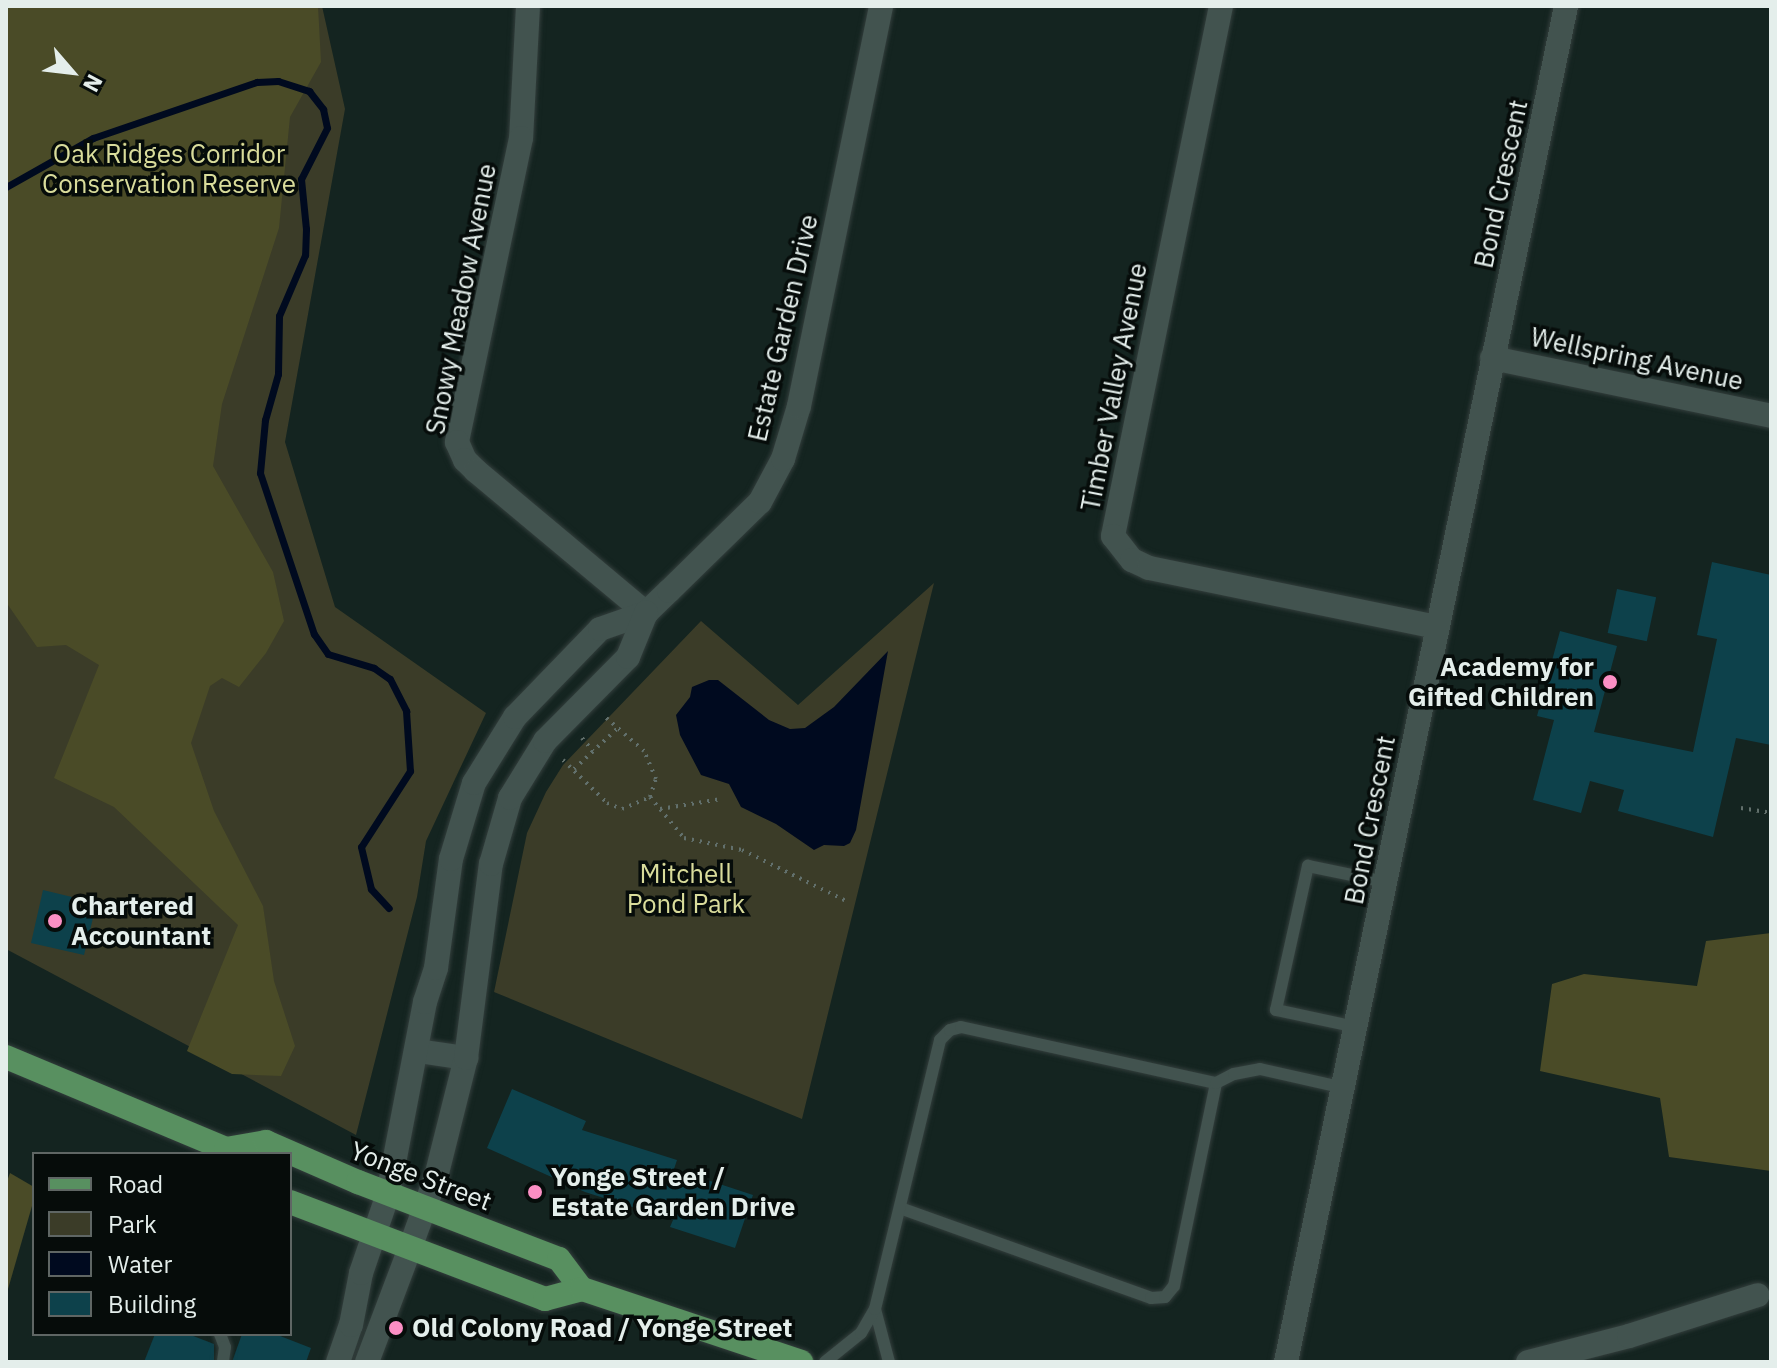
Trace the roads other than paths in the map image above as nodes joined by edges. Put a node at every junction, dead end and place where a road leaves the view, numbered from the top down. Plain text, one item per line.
1 (528, 6) edge
2 (881, 6) edge
3 (1221, 6) edge
4 (1566, 6) edge
5 (1492, 358) junction
6 (1771, 416) edge
7 (646, 613) junction
8 (1437, 627) junction
9 (1386, 882) junction
10 (1356, 1027) junction
11 (418, 1051) junction
12 (9, 1055) edge
13 (466, 1058) junction
14 (1216, 1083) junction
15 (1344, 1088) junction
16 (227, 1151) edge
17 (289, 1152) edge
18 (292, 1153) edge
19 (388, 1194) junction
20 (292, 1203) edge
21 (425, 1208) junction
22 (900, 1208) junction
23 (376, 1235) junction
24 (410, 1248) junction
25 (582, 1289) junction
26 (1758, 1295) dead end
27 (875, 1309) junction
28 (221, 1336) edge
29 (223, 1362) edge
30 (338, 1362) edge
31 (367, 1362) edge
32 (801, 1362) edge
33 (825, 1362) edge
34 (889, 1362) edge
35 (1286, 1362) edge
36 (1528, 1362) edge

1 - 7 street, Snowy Meadow Avenue
2 - 7 street, Estate Garden Drive
3 - 8 street, Timber Valley Avenue
4 - 5 street, Bond Crescent
5 - 6 street, Wellspring Avenue
5 - 8 street, Bond Crescent
7 - 11 street, Estate Garden Drive
7 - 13 street, Estate Garden Drive
8 - 9 street, Bond Crescent
9 - 10 street, Bond Crescent
9 - 10 lane
10 - 15 street, Bond Crescent
11 - 13 street
11 - 19 street, Estate Garden Drive
12 - 16 main road, Yonge Street
13 - 21 street, Estate Garden Drive
14 - 15 lane
14 - 22 lane
14 - 22 lane
15 - 35 street, Bond Crescent
16 - 17 main road, Yonge Street
18 - 19 main road, Yonge Street
19 - 21 main road, Yonge Street
19 - 23 street, Estate Garden Drive
20 - 23 main road
21 - 24 street, Estate Garden Drive
21 - 25 main road, Yonge Street
22 - 27 lane
23 - 24 main road
23 - 30 street, Estate Garden Drive
24 - 25 main road
24 - 31 street, Estate Garden Drive
25 - 32 main road
26 - 36 street
27 - 33 lane
27 - 34 lane
28 - 29 lane

